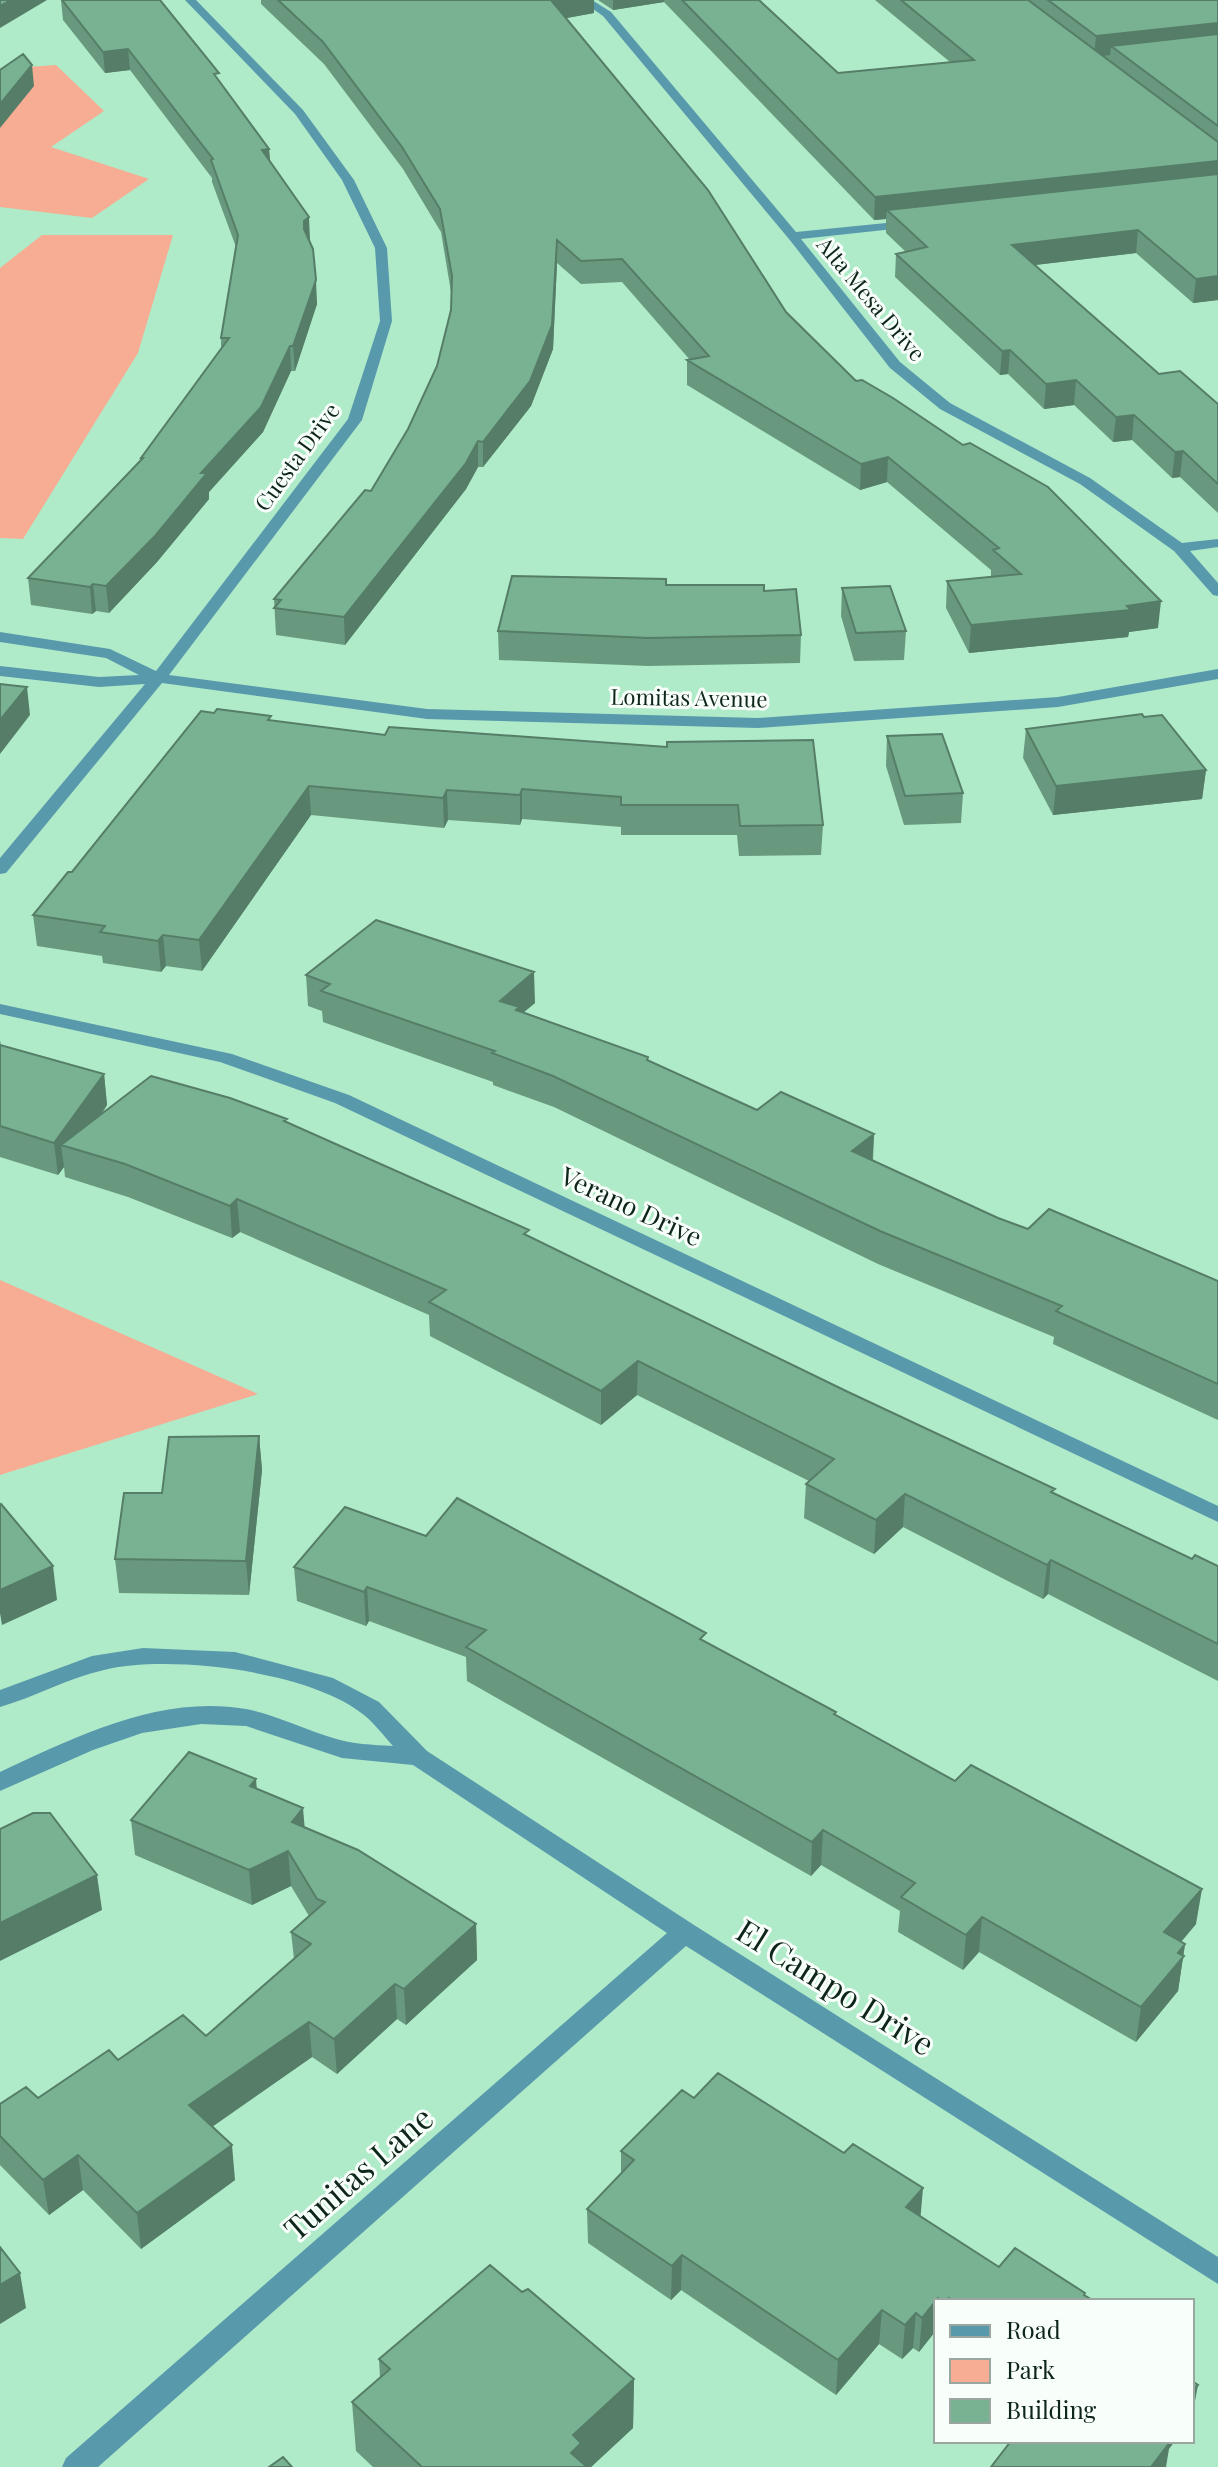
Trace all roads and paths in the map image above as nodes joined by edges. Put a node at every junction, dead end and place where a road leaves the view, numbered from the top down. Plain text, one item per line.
1 (190, 0) edge
2 (585, 0) edge
3 (919, 222) edge
4 (793, 236) junction
5 (1218, 543) edge
6 (1179, 548) junction
7 (1218, 592) edge
8 (0, 637) edge
9 (0, 671) edge
10 (1218, 674) edge
11 (158, 678) junction
12 (0, 869) edge
13 (0, 1009) edge
14 (1218, 1515) edge
15 (0, 1699) edge
16 (418, 1757) junction
17 (0, 1782) edge
18 (685, 1932) junction
19 (1218, 2272) edge
20 (77, 2467) edge

1 - 11 street, Cuesta Drive
2 - 4 street, Alta Mesa Drive
3 - 4 street
4 - 6 street, Alta Mesa Drive
5 - 6 street
6 - 7 street, Alta Mesa Drive
8 - 11 street, Lomitas Avenue
9 - 11 street, Lomitas Avenue
10 - 11 street, Lomitas Avenue
11 - 12 street, Cuesta Drive
13 - 14 street, Verano Drive
15 - 16 street, El Campo Drive
16 - 17 street, El Campo Drive
16 - 18 street, El Campo Drive
18 - 19 street, El Campo Drive
18 - 20 street, Tunitas Lane

